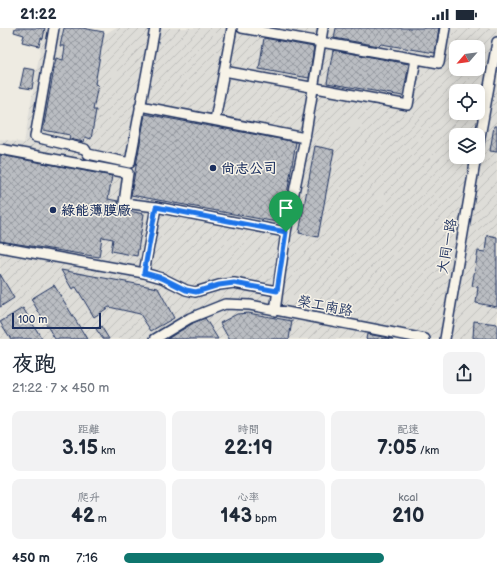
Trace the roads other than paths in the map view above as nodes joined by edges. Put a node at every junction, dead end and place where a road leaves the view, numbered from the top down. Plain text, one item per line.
1 (54, 28) edge
2 (155, 28) edge
3 (232, 28) edge
4 (242, 28) edge
5 (322, 28) edge
6 (445, 28) edge
7 (321, 42) junction
8 (497, 42) edge
9 (416, 59) junction
10 (224, 71) junction
11 (313, 88) junction
12 (140, 106) junction
13 (215, 120) junction
14 (482, 128) edge
15 (305, 138) junction
16 (0, 149) edge
17 (475, 164) edge
18 (156, 207) junction
19 (286, 232) junction
20 (0, 247) edge
21 (144, 273) junction
22 (277, 291) junction
23 (274, 311) junction
24 (155, 339) edge
25 (425, 339) edge
26 (445, 339) edge

1 - 12 street
2 - 12 street
3 - 10 street
4 - 7 street
5 - 7 street
6 - 9 street
7 - 9 street
7 - 11 street
8 - 14 street
9 - 11 street
10 - 11 street
10 - 13 street
11 - 15 street
12 - 13 street
13 - 15 street
15 - 19 street
16 - 18 street
17 - 26 street, 大同一路
18 - 19 street
18 - 21 street
19 - 22 street
20 - 21 street
21 - 22 street
22 - 23 street
23 - 24 street, 榮工南路
23 - 25 street, 榮工南路

